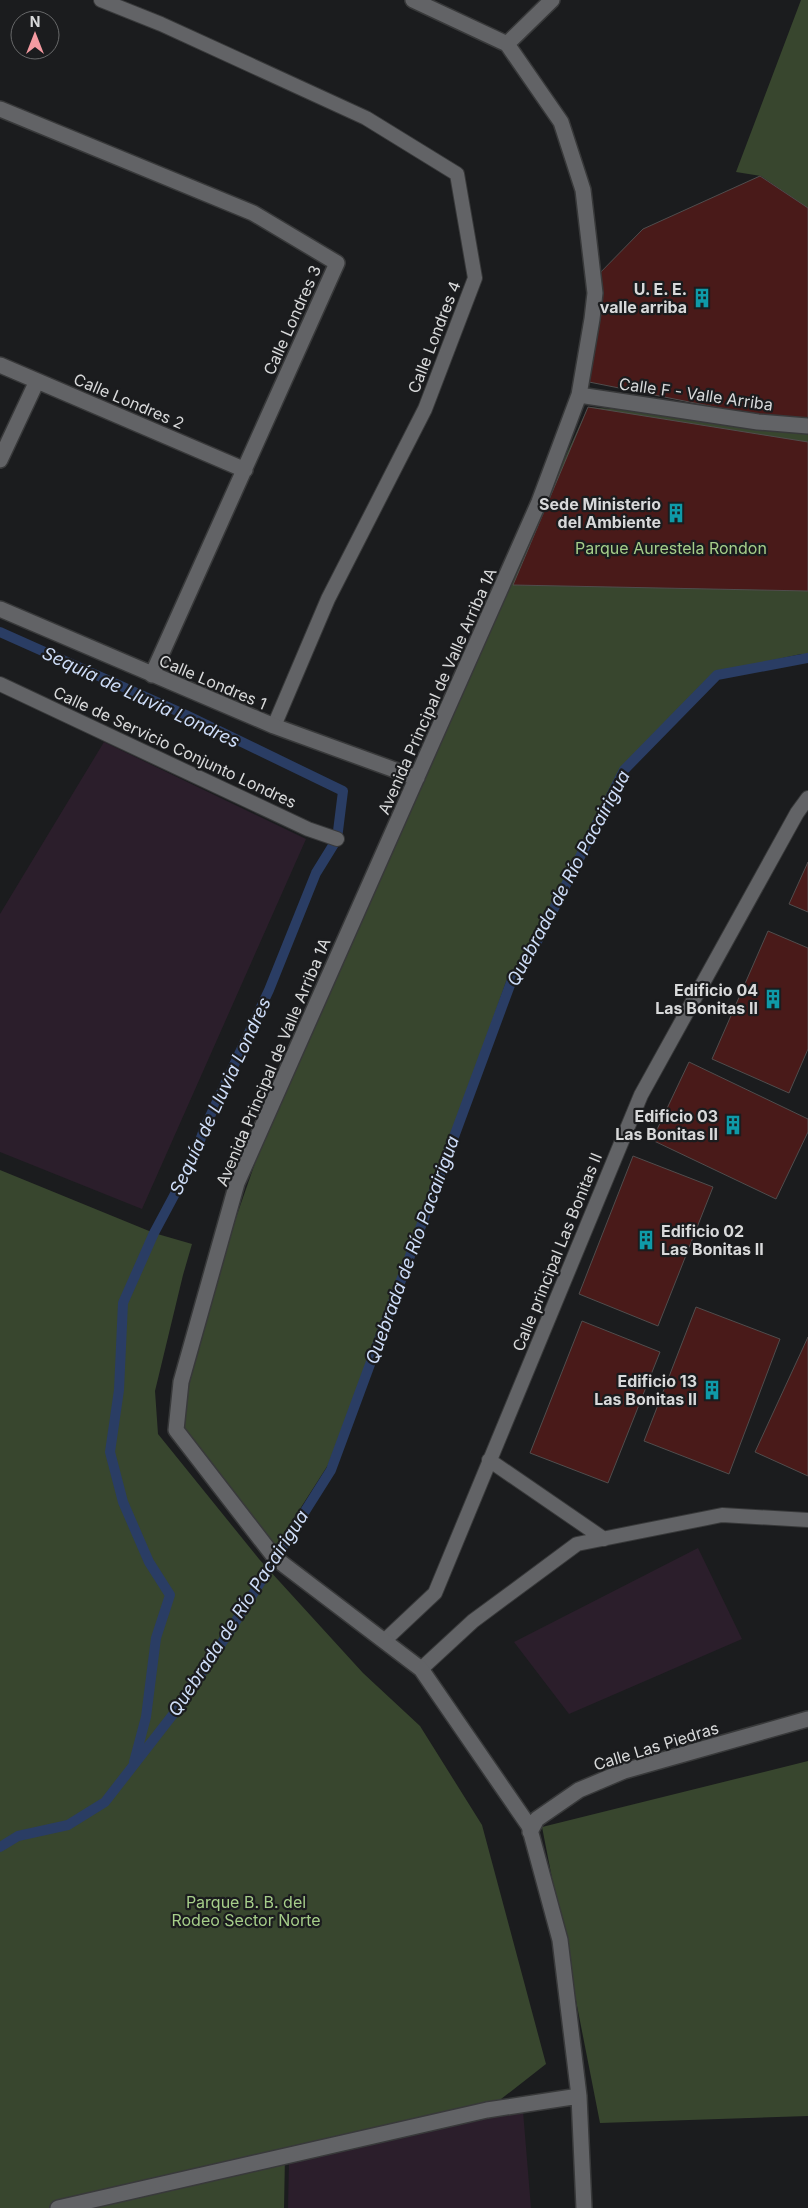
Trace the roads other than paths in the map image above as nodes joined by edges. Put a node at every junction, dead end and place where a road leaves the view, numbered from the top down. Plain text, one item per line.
1 (101, 0) edge
2 (413, 0) edge
3 (552, 0) edge
4 (507, 44) junction
5 (0, 109) edge
6 (0, 365) edge
7 (37, 381) junction
8 (579, 395) junction
9 (808, 426) edge
10 (0, 460) edge
11 (245, 470) junction
12 (0, 609) edge
13 (152, 676) junction
14 (0, 684) edge
15 (274, 726) junction
16 (417, 778) junction
17 (808, 798) edge
18 (337, 839) dead end
19 (489, 1460) junction
20 (808, 1520) edge
21 (604, 1539) junction
22 (384, 1642) junction
23 (421, 1669) junction
24 (808, 1719) edge
25 (530, 1832) junction
26 (579, 2096) junction
27 (58, 2208) edge
28 (584, 2208) edge

1 - 15 lane, Calle Londres 4
2 - 4 street
3 - 4 street
4 - 8 street, Avenida Principal de Valle Arriba 1A
5 - 11 street, Calle Londres 3
6 - 7 street, Calle Londres 2
7 - 10 street
7 - 11 street, Calle Londres 2
8 - 9 street, Calle F - Valle Arriba
8 - 16 street, Avenida Principal de Valle Arriba 1A
11 - 13 street, Calle Londres 3
12 - 13 street, Calle Londres 1
13 - 15 street, Calle Londres 1
14 - 18 lane, Calle de Servicio Conjunto Londres
15 - 16 street, Calle Londres 1
16 - 22 street, Avenida Principal de Valle Arriba 1A
17 - 19 lane, Calle principal Las Bonitas II
19 - 21 lane
19 - 22 lane, Calle principal Las Bonitas II
20 - 21 lane
21 - 23 lane
22 - 23 street, Avenida Principal de Valle Arriba 1A
23 - 25 street, Avenida Principal de Valle Arriba 1A
24 - 25 street, Calle Las Piedras
25 - 26 street, Avenida Principal de Valle Arriba 1A
26 - 27 street
26 - 28 street, Avenida Principal de Valle Arriba 1A

